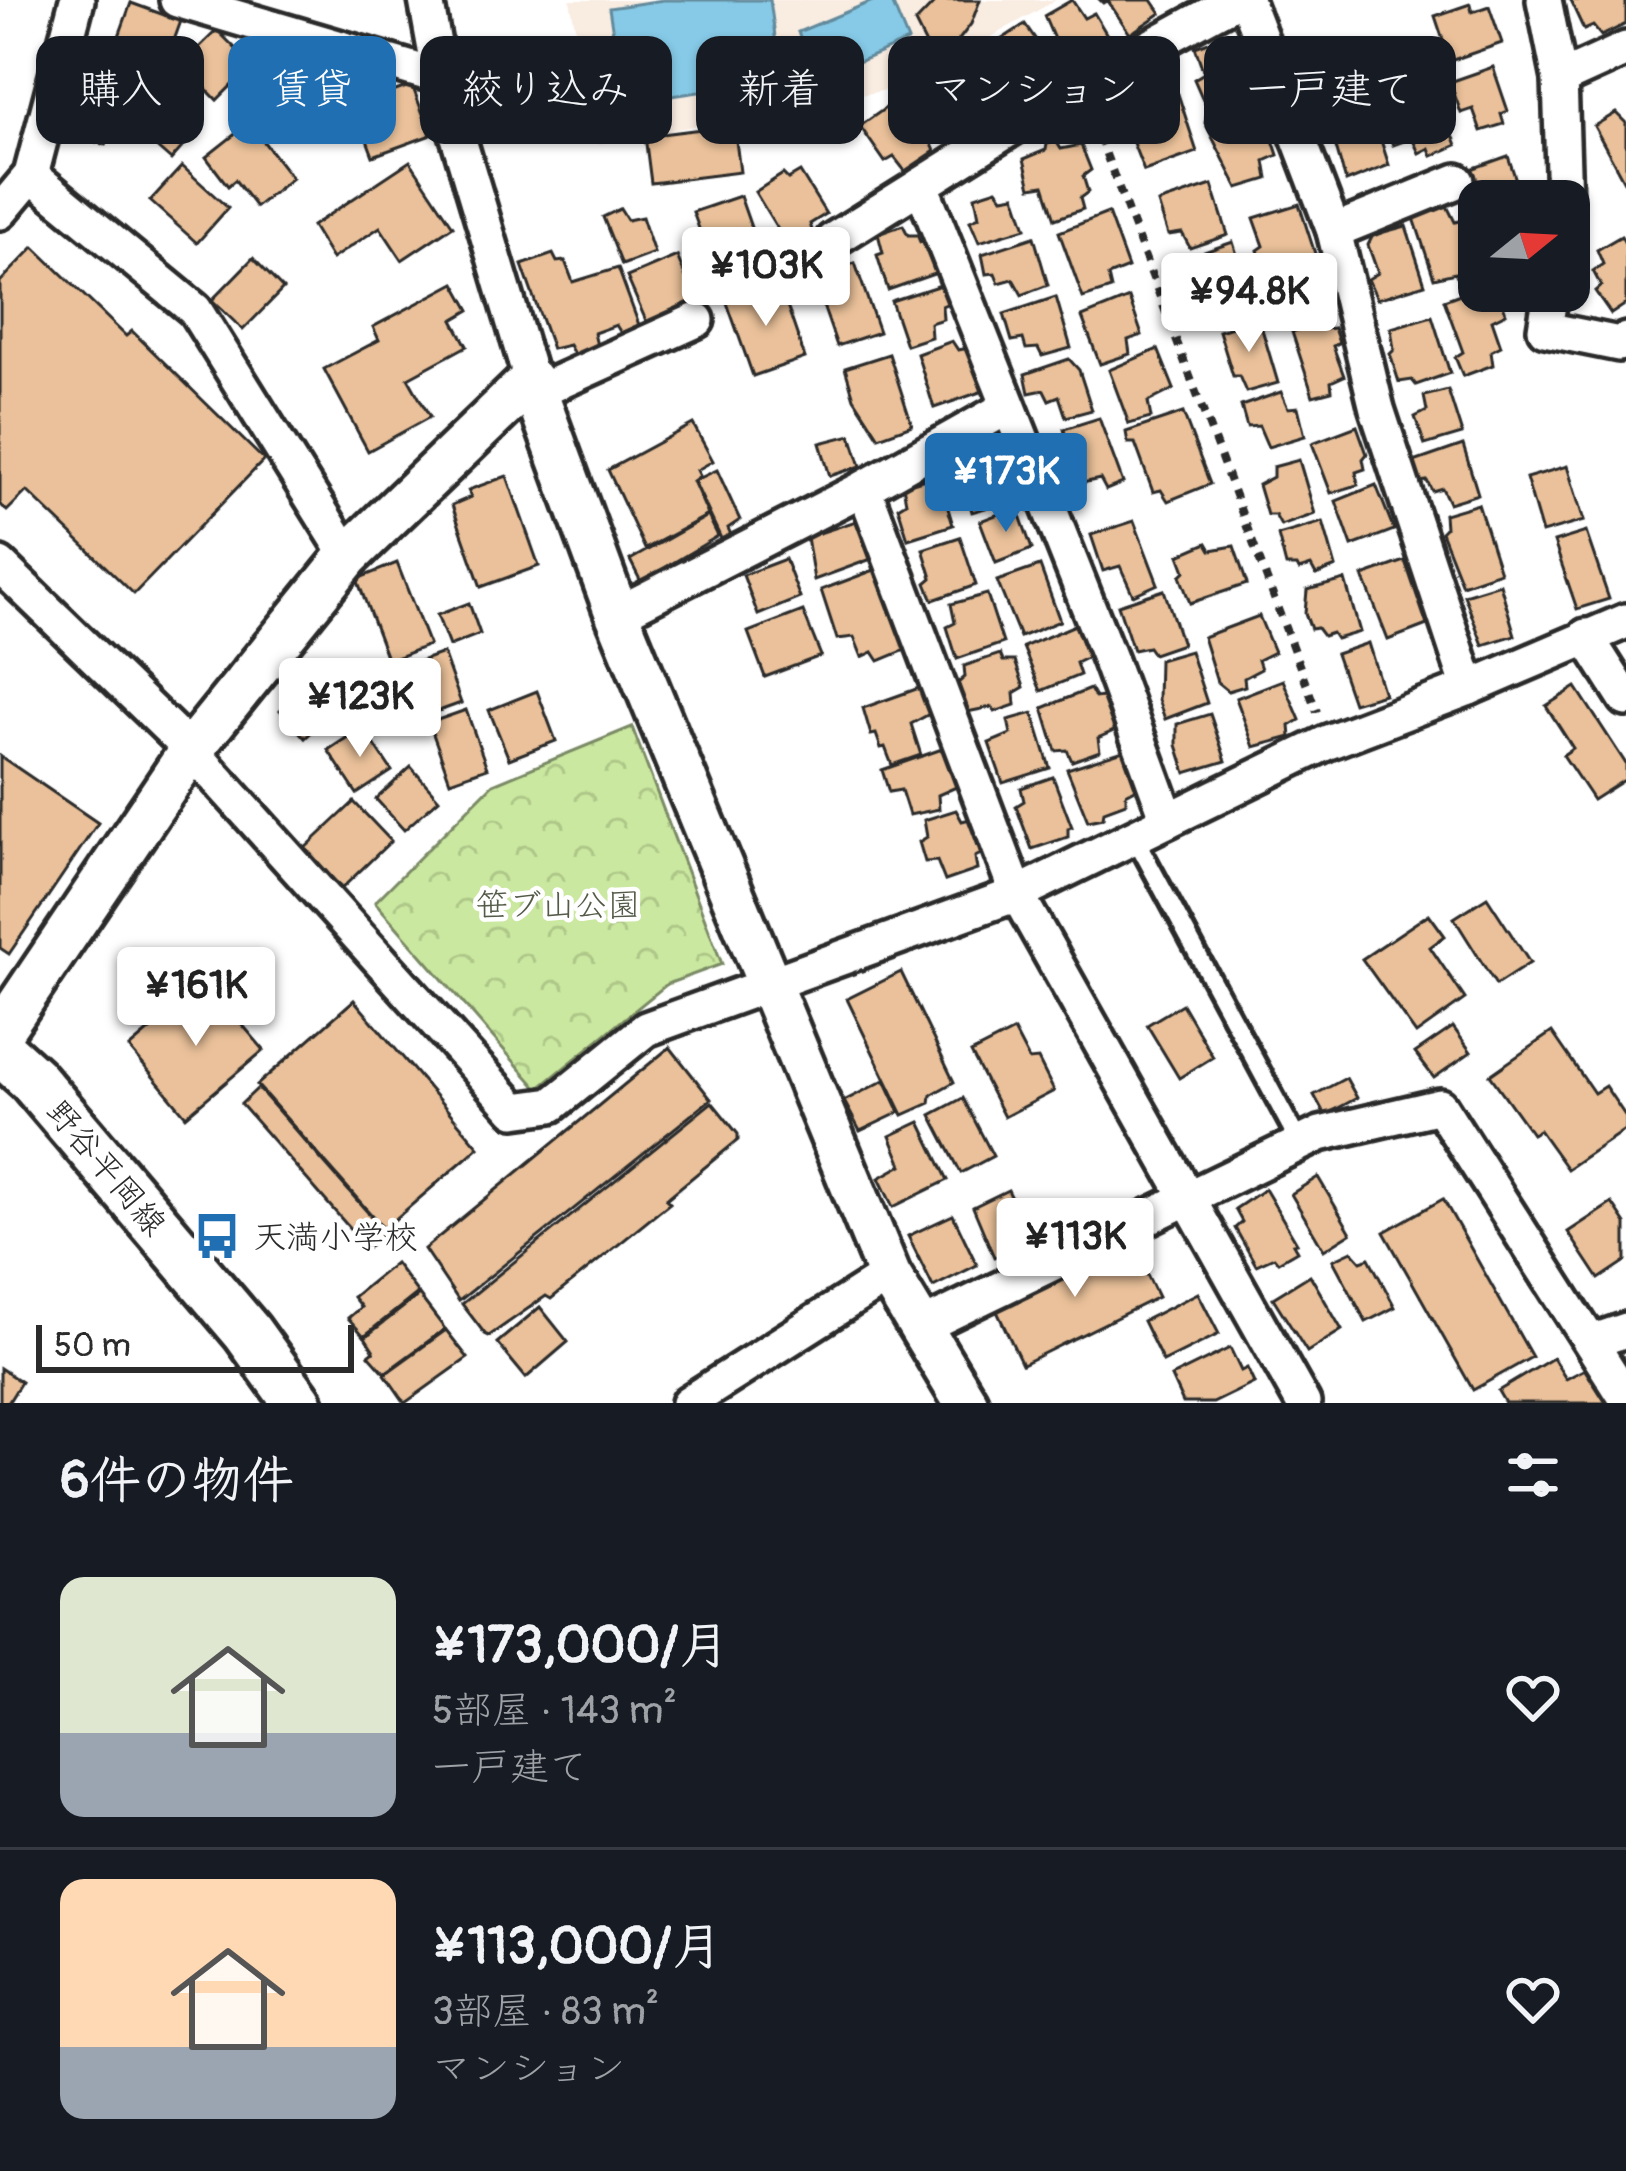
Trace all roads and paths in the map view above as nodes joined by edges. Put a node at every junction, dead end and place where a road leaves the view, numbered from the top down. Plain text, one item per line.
1 (77, 0) edge
2 (177, 0) edge
3 (426, 0) edge
4 (1236, 0) edge
5 (1246, 0) edge
6 (1544, 0) edge
7 (433, 36) edge
8 (1170, 36) edge
9 (1626, 49) edge
10 (420, 71) edge
11 (1561, 79) junction
12 (460, 144) edge
13 (985, 144) edge
14 (1102, 144) edge
15 (31, 176) junction
16 (1563, 180) edge
17 (1457, 181) dead end
18 (921, 184) junction
19 (0, 212) edge
20 (1334, 231) junction
21 (832, 240) dead end
22 (1548, 312) edge
23 (698, 320) dead end
24 (1626, 340) edge
25 (533, 387) junction
26 (1008, 407) junction
27 (864, 488) junction
28 (348, 556) junction
29 (0, 566) edge
30 (617, 614) junction
31 (1626, 621) edge
32 (1586, 636) junction
33 (1469, 688) junction
34 (1626, 699) edge
35 (1328, 742) junction
36 (191, 750) junction
37 (1168, 820) junction
38 (1134, 836) junction
39 (1017, 894) junction
40 (768, 987) junction
41 (0, 1033) edge
42 (0, 1050) edge
43 (1300, 1144) junction
44 (1189, 1198) junction
45 (889, 1275) junction
46 (921, 1327) junction
47 (1626, 1330) edge
48 (1591, 1342) junction
49 (1626, 1398) edge
50 (298, 1403) edge
51 (688, 1403) edge
52 (966, 1403) edge
53 (1303, 1403) edge

1 - 15 street
2 - 10 street
3 - 7 street
4 - 8 street
5 - 20 street
6 - 11 street
9 - 11 street
11 - 16 street
12 - 25 street
13 - 18 street
14 - 35 path
15 - 19 street
15 - 28 street
17 - 20 street
18 - 21 street
18 - 26 street
20 - 33 street
22 - 24 street
23 - 25 street
25 - 28 street
25 - 30 street
26 - 27 street
26 - 37 street
27 - 30 street
27 - 39 street
28 - 36 street
29 - 36 street
30 - 40 street
31 - 32 street
32 - 33 street
32 - 34 street
33 - 35 street
35 - 37 street
36 - 40 street
36 - 41 street
37 - 38 street
38 - 39 street
38 - 43 lane
39 - 40 street
39 - 44 street
40 - 45 street
42 - 50 main road, 野谷平岡線
43 - 44 street
43 - 48 street
44 - 46 street
44 - 53 street
45 - 46 street
45 - 51 street
46 - 52 street
47 - 48 street
48 - 49 street

